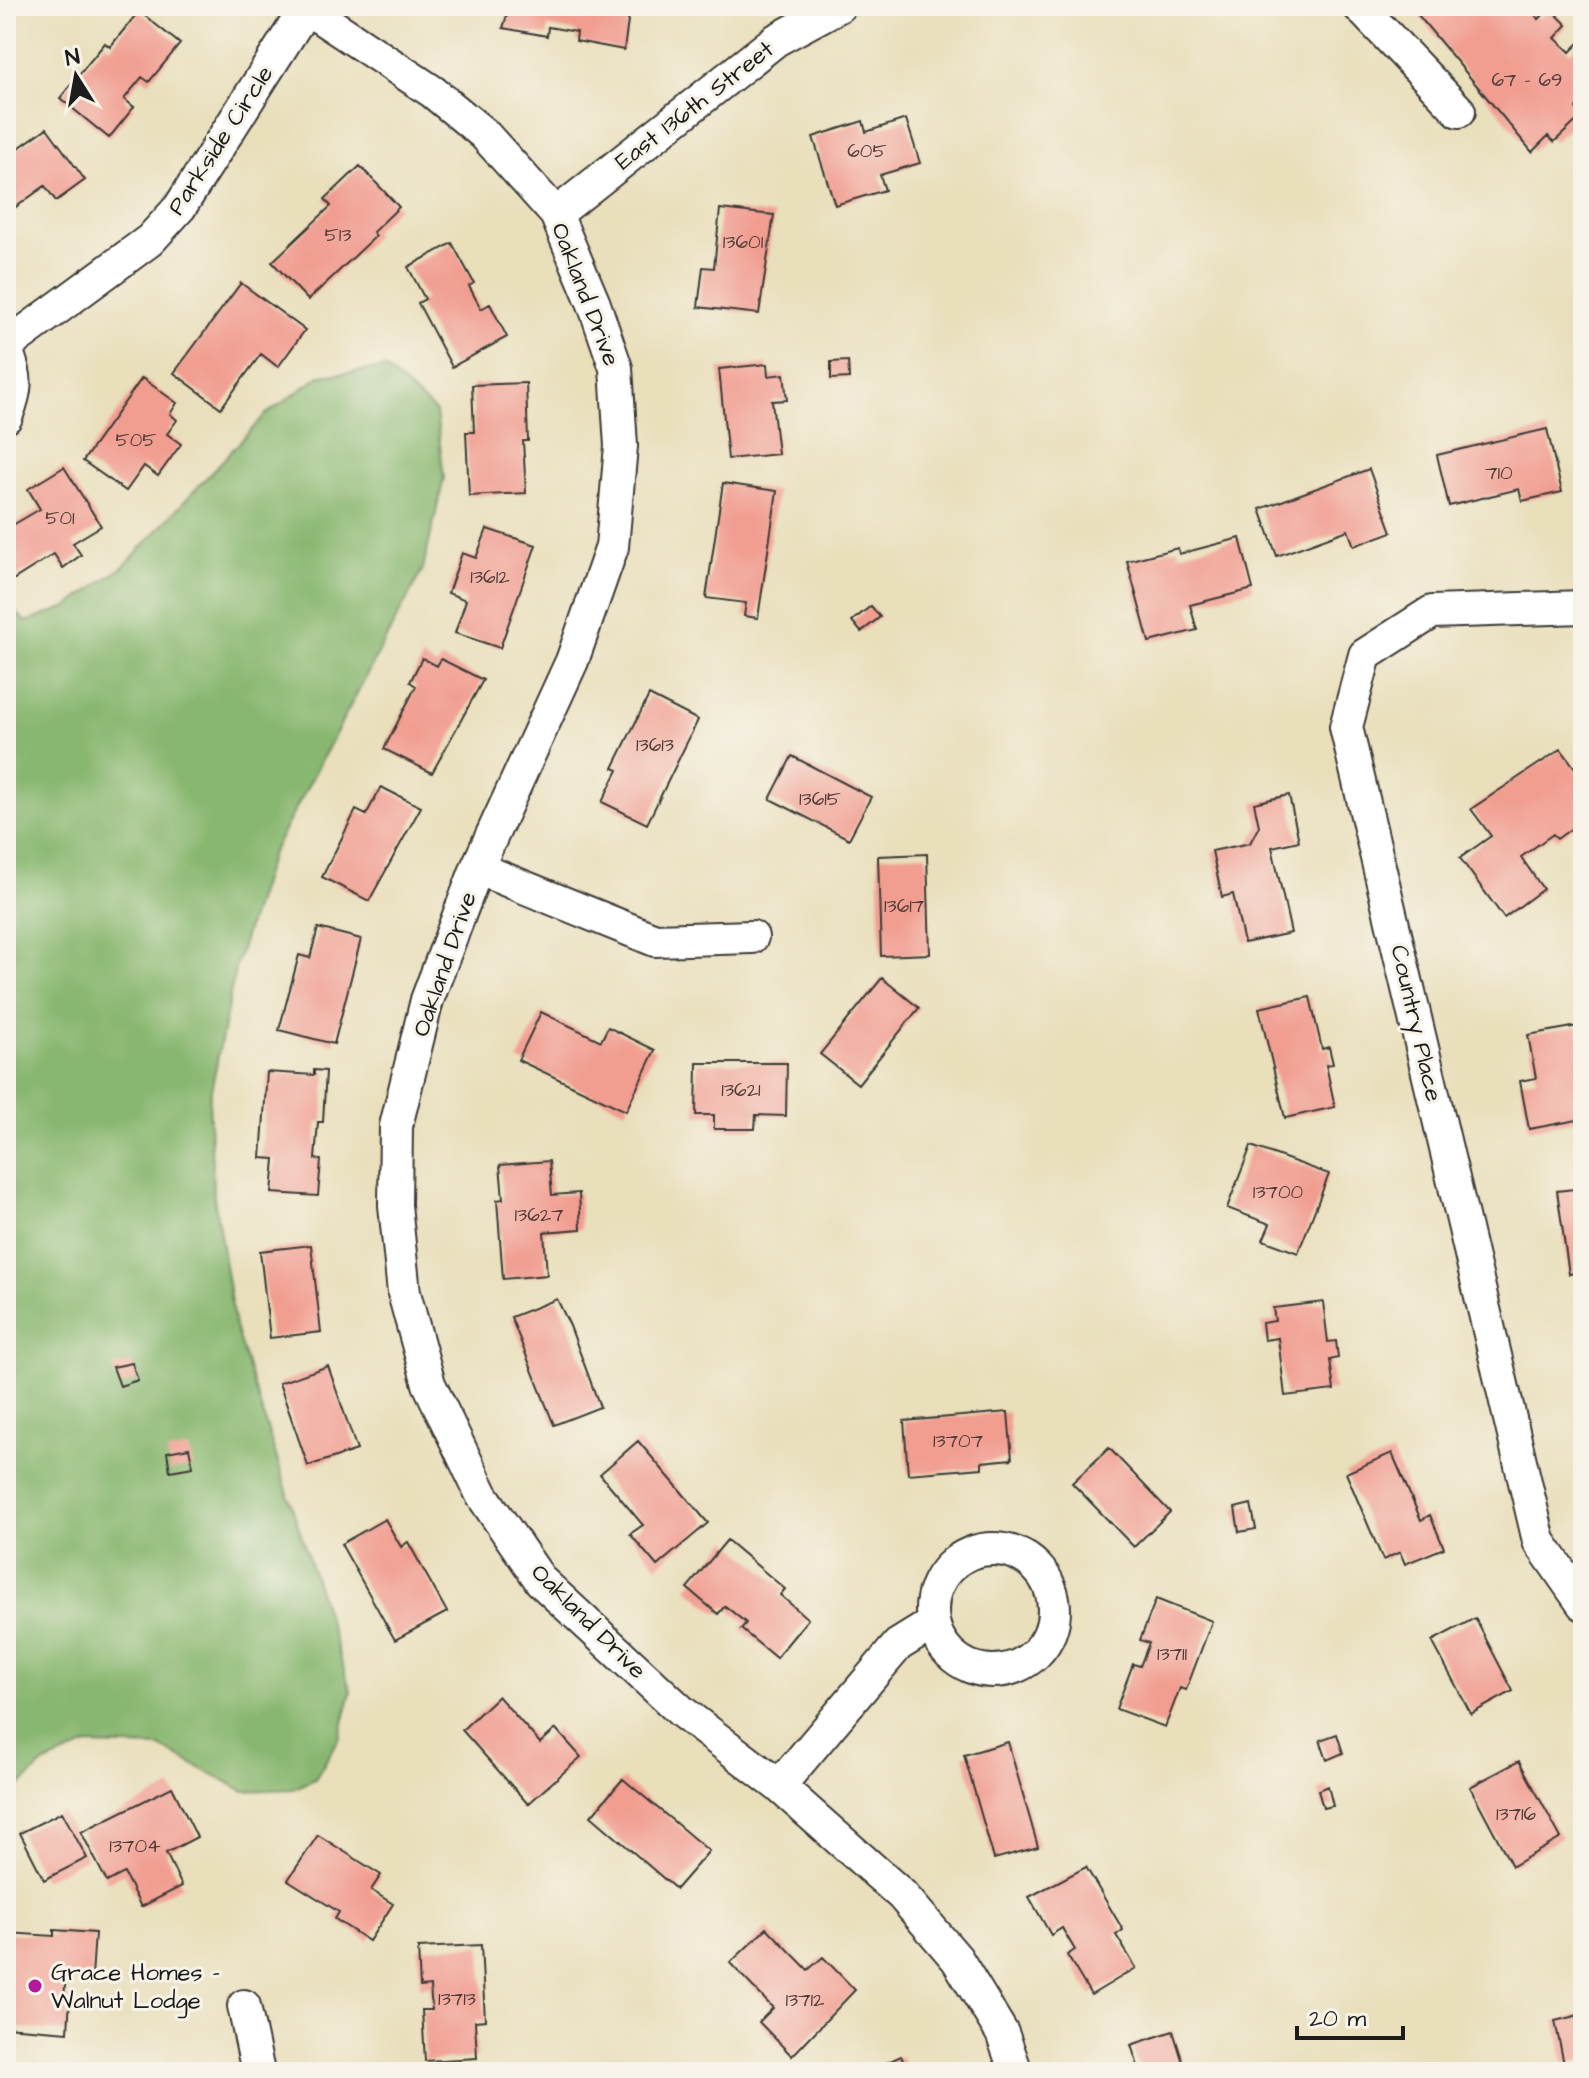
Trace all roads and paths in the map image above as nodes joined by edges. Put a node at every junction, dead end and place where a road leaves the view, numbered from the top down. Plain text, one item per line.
1 (839, 6) edge
2 (1359, 6) edge
3 (304, 7) edge
4 (1459, 111) dead end
5 (556, 214) junction
6 (6, 348) edge
7 (6, 417) edge
8 (1583, 607) edge
9 (477, 868) junction
10 (752, 937) dead end
11 (1583, 1604) edge
12 (932, 1624) dead end
13 (779, 1786) junction
14 (244, 2006) dead end
15 (258, 2072) edge
16 (1016, 2072) edge

1 - 5 street, East 136th Street
2 - 4 street
3 - 5 street, Oakland Drive
3 - 6 street, Parkside Circle
5 - 9 street, Oakland Drive
6 - 7 street
8 - 11 street, Country Place
9 - 10 street, Oakland Drive
9 - 13 street, Oakland Drive
12 - 13 street
13 - 16 street, Oakland Drive
14 - 15 street

